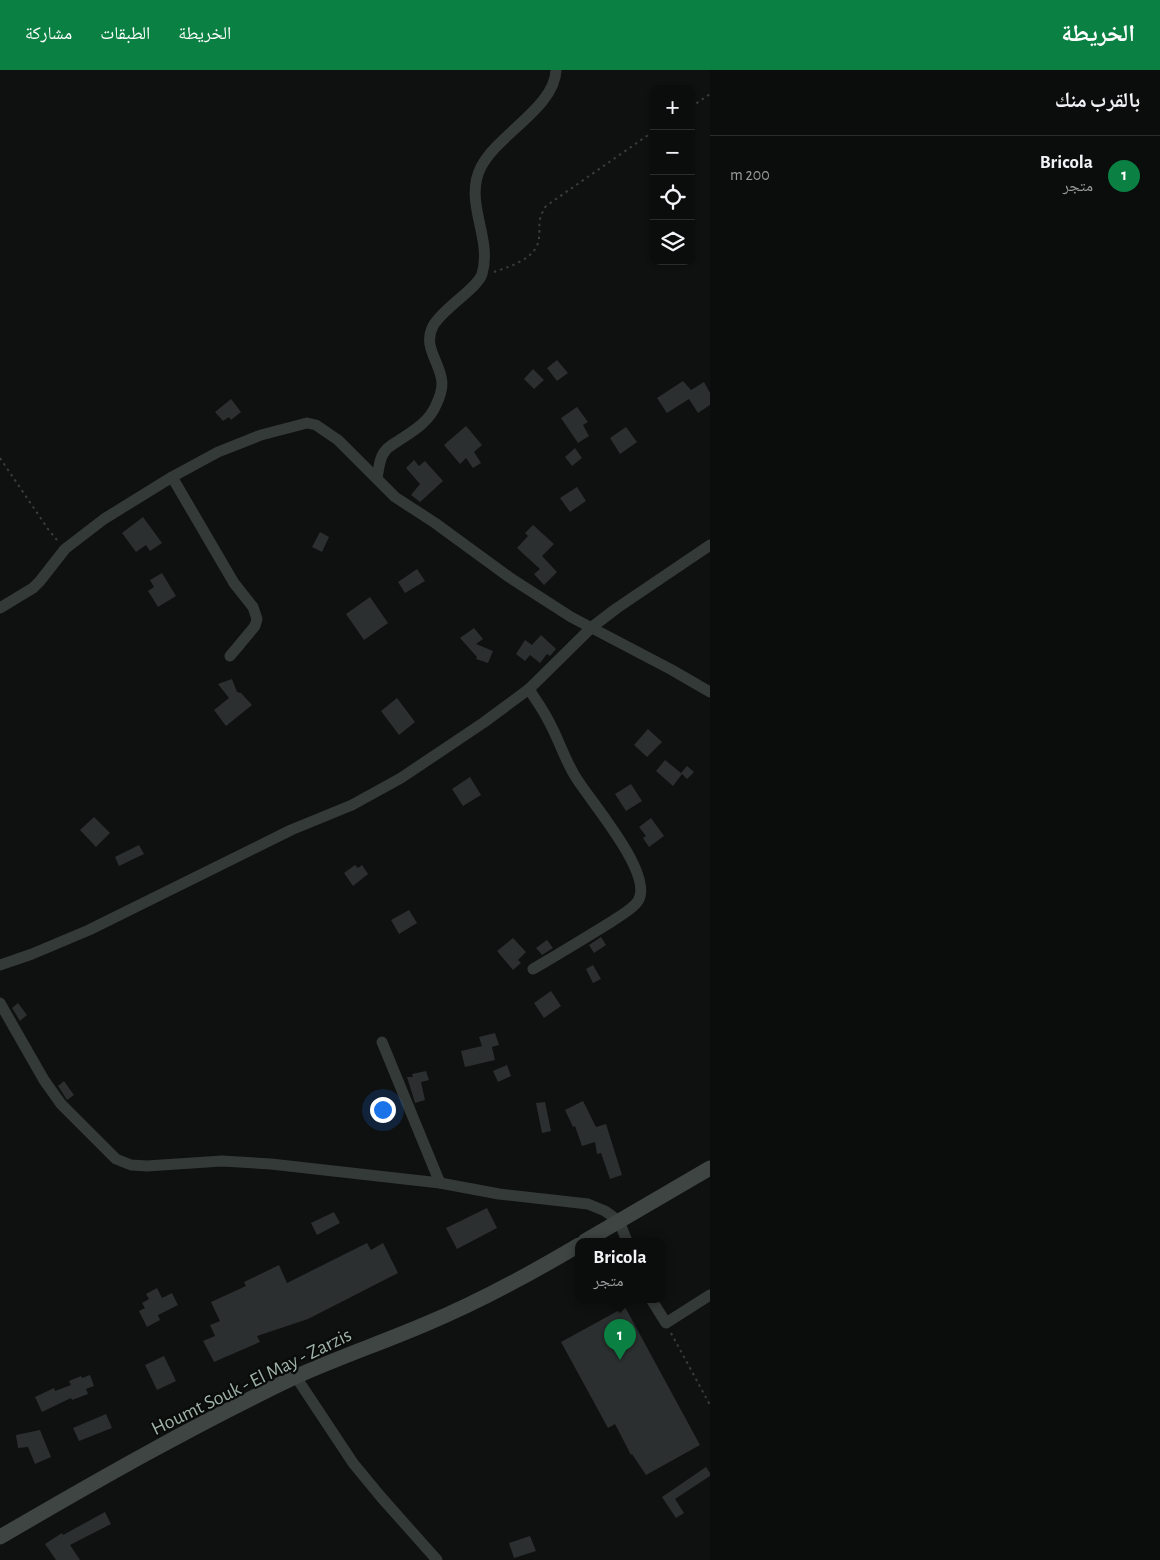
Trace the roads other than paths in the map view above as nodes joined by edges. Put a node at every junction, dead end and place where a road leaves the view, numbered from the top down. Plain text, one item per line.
1 (556, 70) edge
2 (172, 477) junction
3 (378, 478) junction
4 (710, 545) edge
5 (0, 608) edge
6 (592, 627) junction
7 (230, 656) dead end
8 (529, 689) junction
9 (710, 692) edge
10 (0, 965) edge
11 (533, 969) dead end
12 (0, 1003) edge
13 (382, 1042) dead end
14 (710, 1168) edge
15 (440, 1183) junction
16 (619, 1221) junction
17 (590, 1238) edge
18 (627, 1238) edge
19 (575, 1247) edge
20 (710, 1295) edge
21 (654, 1303) edge
22 (296, 1377) junction
23 (0, 1537) edge
24 (437, 1560) edge

1 - 3 street
2 - 3 street
2 - 5 street
2 - 7 street
3 - 6 street
4 - 6 street
6 - 8 street
6 - 9 street
8 - 10 street
8 - 11 street
12 - 15 street
13 - 15 street
14 - 16 main road
15 - 16 street
16 - 17 main road
16 - 18 street
19 - 22 main road, Houmt Souk - El May - Zarzis
20 - 21 street
22 - 23 main road, Houmt Souk - El May - Zarzis
22 - 24 street

